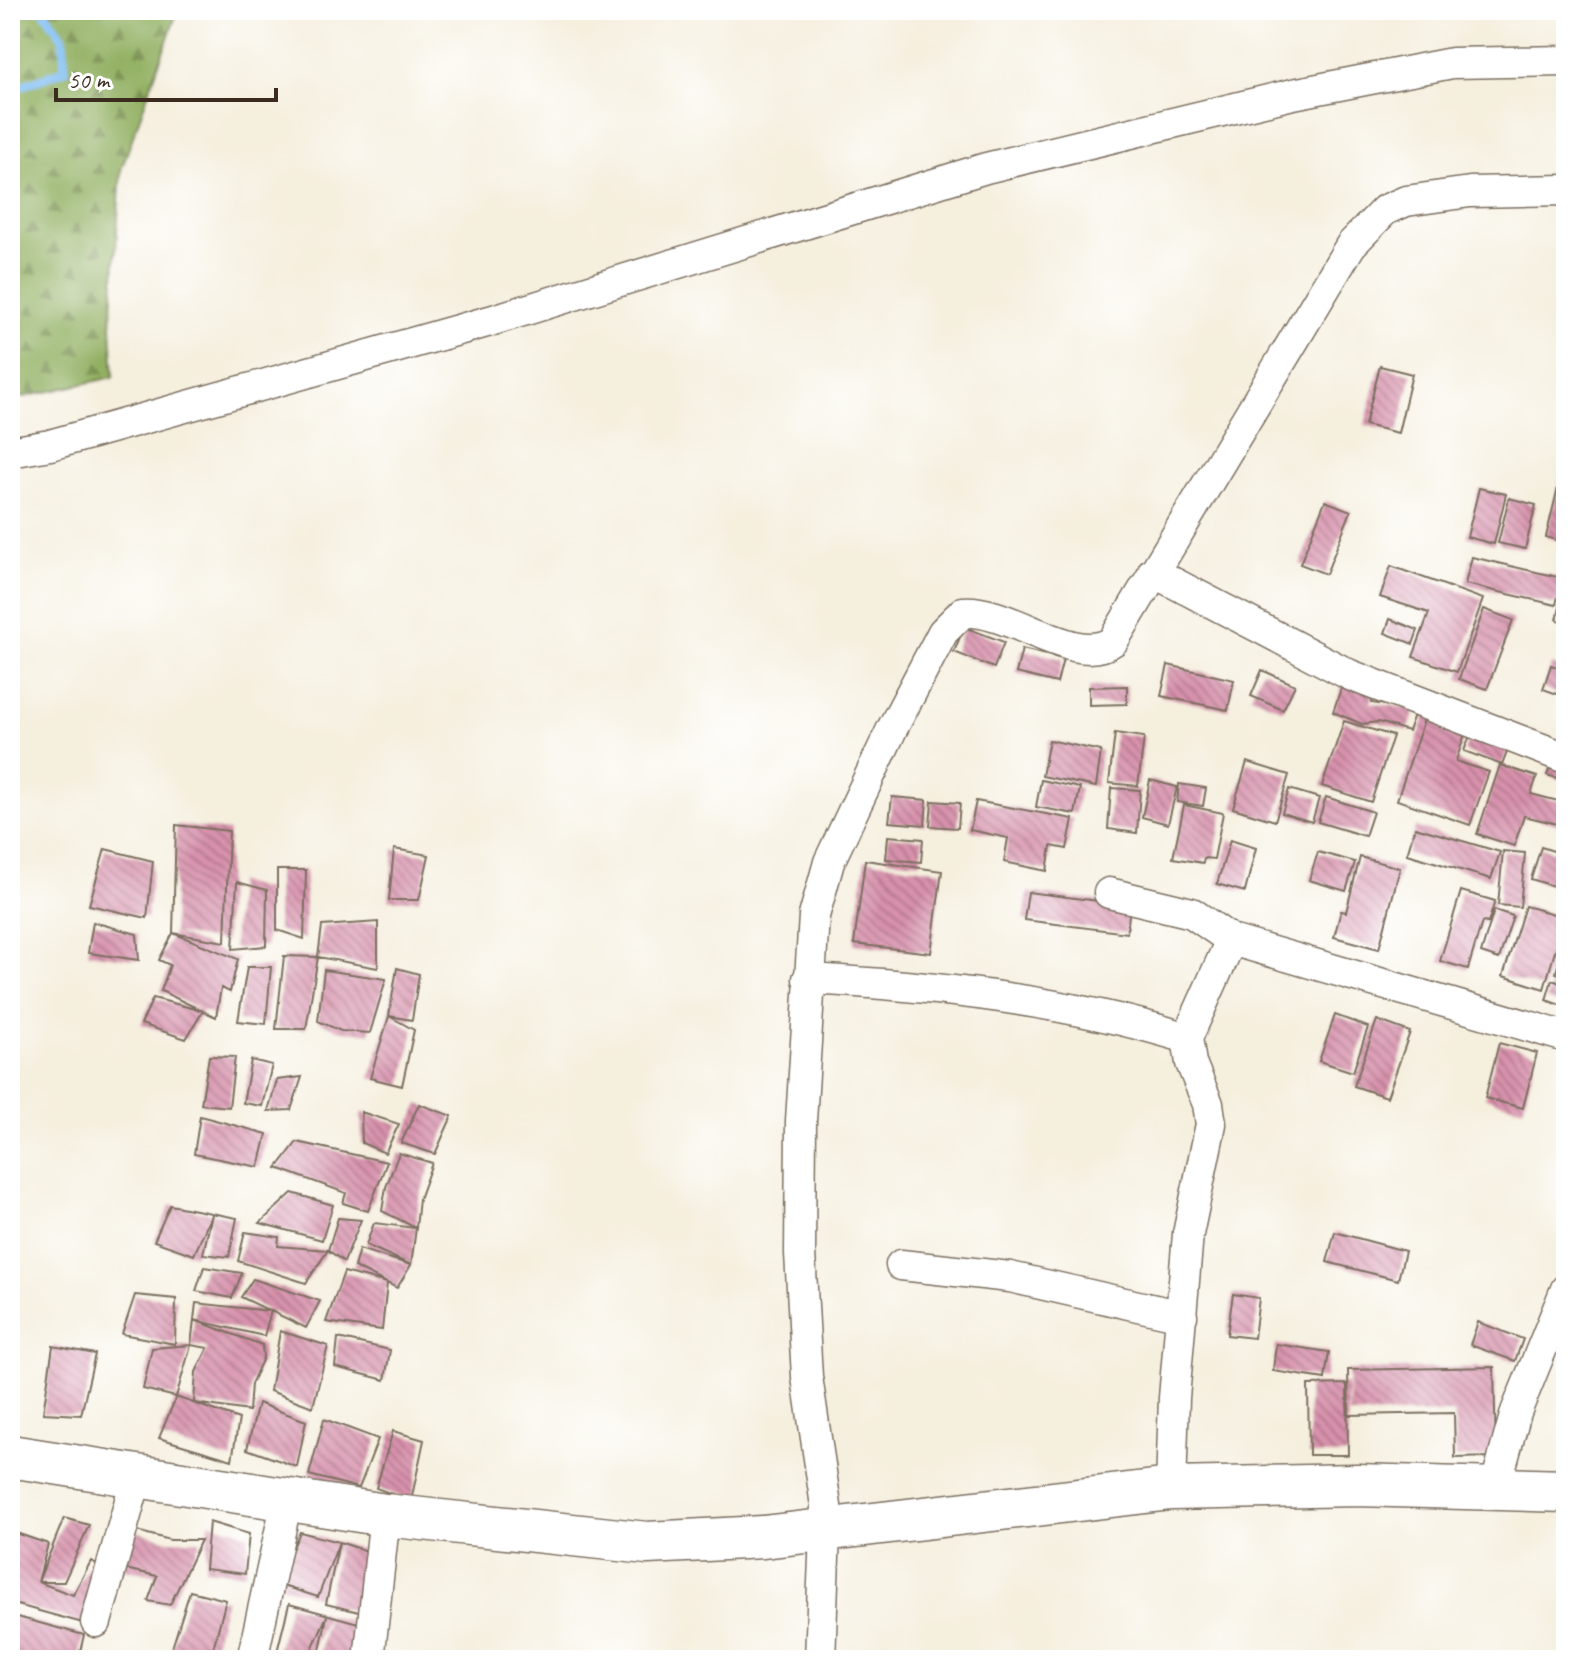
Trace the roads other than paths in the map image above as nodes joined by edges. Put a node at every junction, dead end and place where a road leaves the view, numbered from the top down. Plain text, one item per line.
1 (1566, 61) edge
2 (1566, 190) edge
3 (10, 452) edge
4 (1153, 572) junction
5 (1563, 757) dead end
6 (1109, 893) dead end
7 (1231, 940) junction
8 (808, 979) junction
9 (1566, 1037) edge
10 (1187, 1038) junction
11 (901, 1265) dead end
12 (1566, 1289) edge
13 (1182, 1316) junction
14 (10, 1456) edge
15 (137, 1476) junction
16 (1495, 1488) junction
17 (1171, 1489) junction
18 (1566, 1491) edge
19 (287, 1500) junction
20 (385, 1515) junction
21 (826, 1529) junction
22 (96, 1622) dead end
23 (252, 1660) edge
24 (369, 1660) edge
25 (820, 1660) edge

1 - 3 street
2 - 4 street
4 - 5 street
4 - 8 street
6 - 7 street
7 - 9 street
7 - 10 street
8 - 10 street
8 - 21 street
10 - 13 street
11 - 13 street
12 - 16 street
13 - 17 street
14 - 15 street
15 - 19 street
15 - 22 street
16 - 17 street
16 - 18 street
17 - 21 street
19 - 20 street
19 - 23 street
20 - 21 street
20 - 24 street
21 - 25 street

